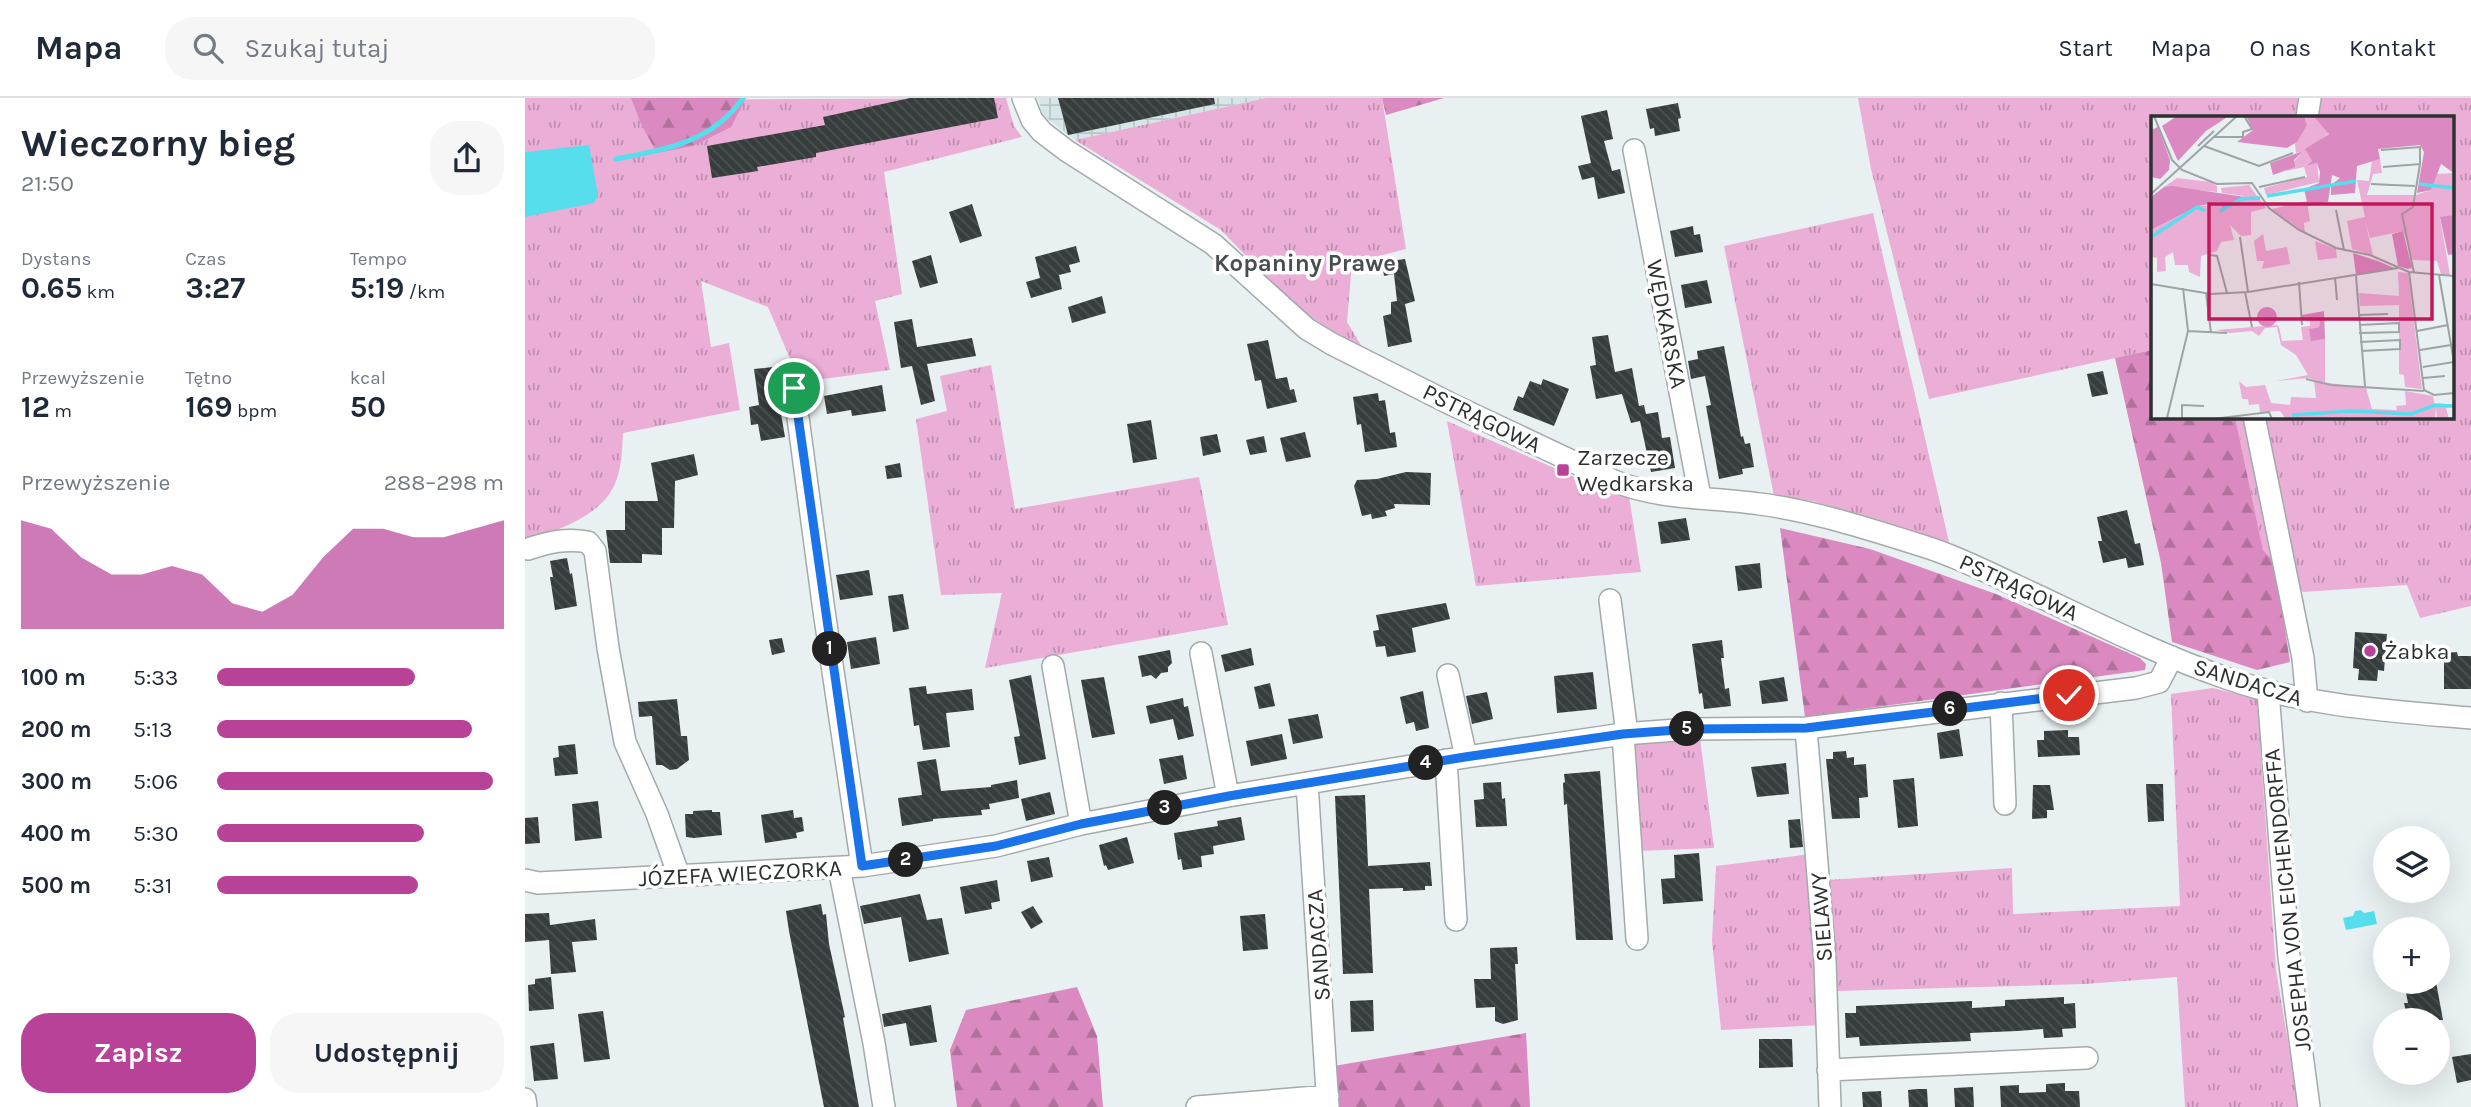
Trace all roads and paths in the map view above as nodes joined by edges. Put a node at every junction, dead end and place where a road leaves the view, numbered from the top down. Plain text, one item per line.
1 (1023, 98) edge
2 (2310, 98) edge
3 (2307, 116) edge
4 (1634, 150) dead end
5 (794, 388) dead end
6 (2254, 418) edge
7 (1700, 497) junction
8 (528, 548) dead end
9 (1610, 600) dead end
10 (1201, 653) dead end
11 (2172, 657) junction
12 (1053, 666) dead end
13 (1448, 676) dead end
14 (2268, 692) junction
15 (2307, 701) junction
16 (2001, 703) junction
17 (2471, 718) edge
18 (1806, 728) junction
19 (1625, 734) junction
20 (1456, 758) junction
21 (1307, 783) junction
22 (1229, 796) junction
23 (2005, 804) dead end
24 (1081, 824) junction
25 (996, 846) joint
26 (862, 866) junction
27 (839, 868) junction
28 (679, 876) junction
29 (525, 880) edge
30 (1456, 920) dead end
31 (1637, 939) dead end
32 (2087, 1058) dead end
33 (1828, 1070) junction
34 (525, 1099) edge
35 (1328, 1101) edge
36 (526, 1107) edge
37 (884, 1107) edge
38 (1197, 1107) edge
39 (1830, 1107) edge
40 (2309, 1107) edge

1 - 7 street, PSTRĄGOWA
2 - 3 street
4 - 7 street, WĘDKARSKA
5 - 26 street
6 - 15 street
7 - 11 street, PSTRĄGOWA
8 - 28 street
9 - 19 street
10 - 22 street
11 - 14 street, SANDACZA
11 - 16 street, SANDACZA
12 - 24 street
13 - 20 street
14 - 15 street, SANDACZA
14 - 40 street, JOSEPHA VON EICHENDORFFA
15 - 17 street, SANDACZA
16 - 18 street, SANDACZA
16 - 23 street
18 - 19 street, SANDACZA
18 - 33 street, SIELAWY
19 - 20 street, SANDACZA
19 - 31 street
20 - 21 street, SANDACZA
20 - 30 street
21 - 22 street, SANDACZA
21 - 35 street, SANDACZA
22 - 24 street, SANDACZA
24 - 25 street, SANDACZA
25 - 26 street, JÓZEFA WIECZORKA
26 - 27 street, JÓZEFA WIECZORKA
27 - 28 street, JÓZEFA WIECZORKA
27 - 37 street
28 - 29 street, JÓZEFA WIECZORKA
32 - 33 street
33 - 39 street, SIELAWY
34 - 36 street
35 - 38 street

